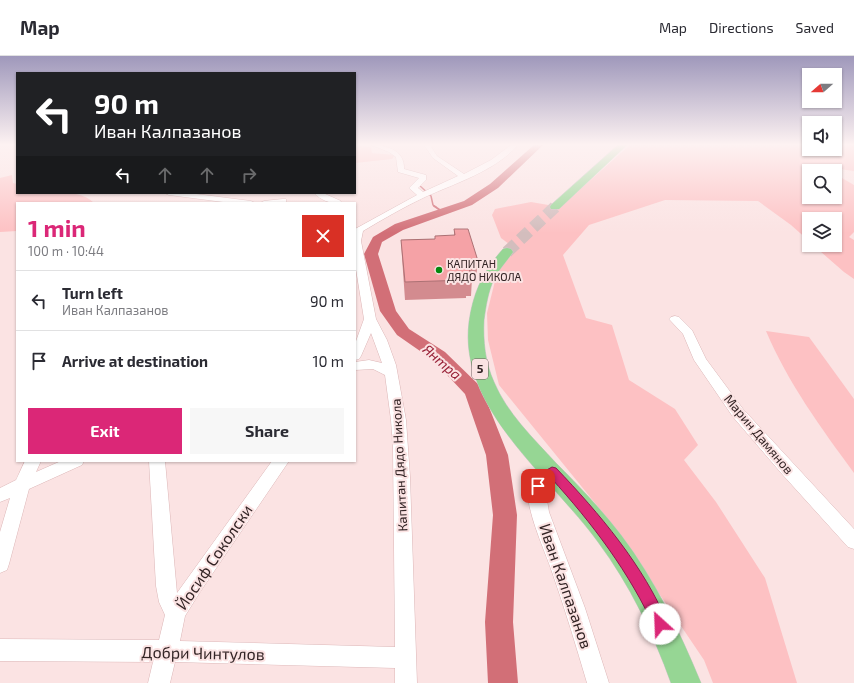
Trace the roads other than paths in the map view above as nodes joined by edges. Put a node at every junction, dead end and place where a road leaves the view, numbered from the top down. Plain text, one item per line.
1 (414, 174) edge
2 (460, 174) edge
3 (469, 174) edge
4 (591, 174) edge
5 (464, 177) junction
6 (177, 194) edge
7 (320, 194) edge
8 (426, 194) junction
9 (242, 202) edge
10 (337, 202) edge
11 (555, 207) tunnel mouth
12 (357, 229) edge
13 (508, 252) tunnel mouth
14 (370, 319) junction
15 (675, 319) dead end
16 (356, 354) edge
17 (356, 366) edge
18 (390, 372) junction
19 (32, 462) edge
20 (74, 462) edge
21 (157, 462) edge
22 (280, 462) edge
23 (552, 471) junction
24 (22, 486) junction
25 (0, 495) edge
26 (854, 541) edge
27 (0, 564) edge
28 (176, 613) junction
29 (0, 650) edge
30 (165, 651) junction
31 (406, 658) junction
32 (159, 683) edge
33 (406, 683) edge
34 (598, 683) edge
35 (686, 683) edge

1 - 8 street
2 - 5 street
3 - 5 street, Капитан Дядо Никола
4 - 11 main road
5 - 8 street, Капитан Дядо Никола
6 - 9 street
7 - 10 street
8 - 12 street, Капитан Дядо Никола
12 - 14 street, Капитан Дядо Никола
13 - 23 main road, 5
14 - 16 street
14 - 18 street, Капитан Дядо Никола
15 - 26 street, Марин Дамянов
17 - 18 street
18 - 31 street, Капитан Дядо Никола
19 - 24 street
20 - 24 street
21 - 28 street
22 - 28 street, Йосиф Соколски
23 - 34 street, Иван Калпазанов
23 - 35 main road, 5
24 - 25 street
24 - 27 street
28 - 30 street, Йосиф Соколски
29 - 30 street, Добри Чинтулов
30 - 31 street, Добри Чинтулов
30 - 32 street, Йосиф Соколски
31 - 33 street, Капитан Дядо Никола

